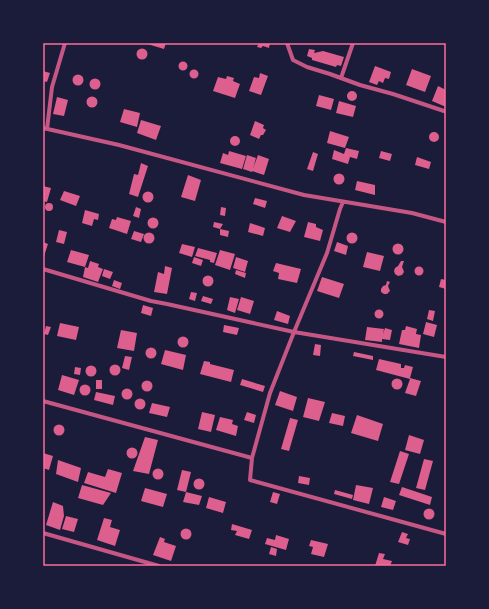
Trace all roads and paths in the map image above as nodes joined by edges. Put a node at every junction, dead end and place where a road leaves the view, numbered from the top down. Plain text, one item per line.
1 (65, 43) edge
2 (287, 43) edge
3 (353, 43) edge
4 (340, 78) junction
5 (444, 111) dead end
6 (45, 129) edge
7 (343, 202) junction
8 (446, 222) edge
9 (43, 269) edge
10 (294, 332) junction
11 (446, 357) edge
12 (43, 401) edge
13 (252, 458) junction
14 (43, 533) edge
15 (446, 534) edge
16 (159, 566) edge

1 - 6 street
2 - 4 street
3 - 4 street
4 - 5 street
6 - 7 street
7 - 8 street
7 - 10 street
9 - 10 street
10 - 11 street
10 - 13 street
12 - 13 street
13 - 15 street
14 - 16 street

